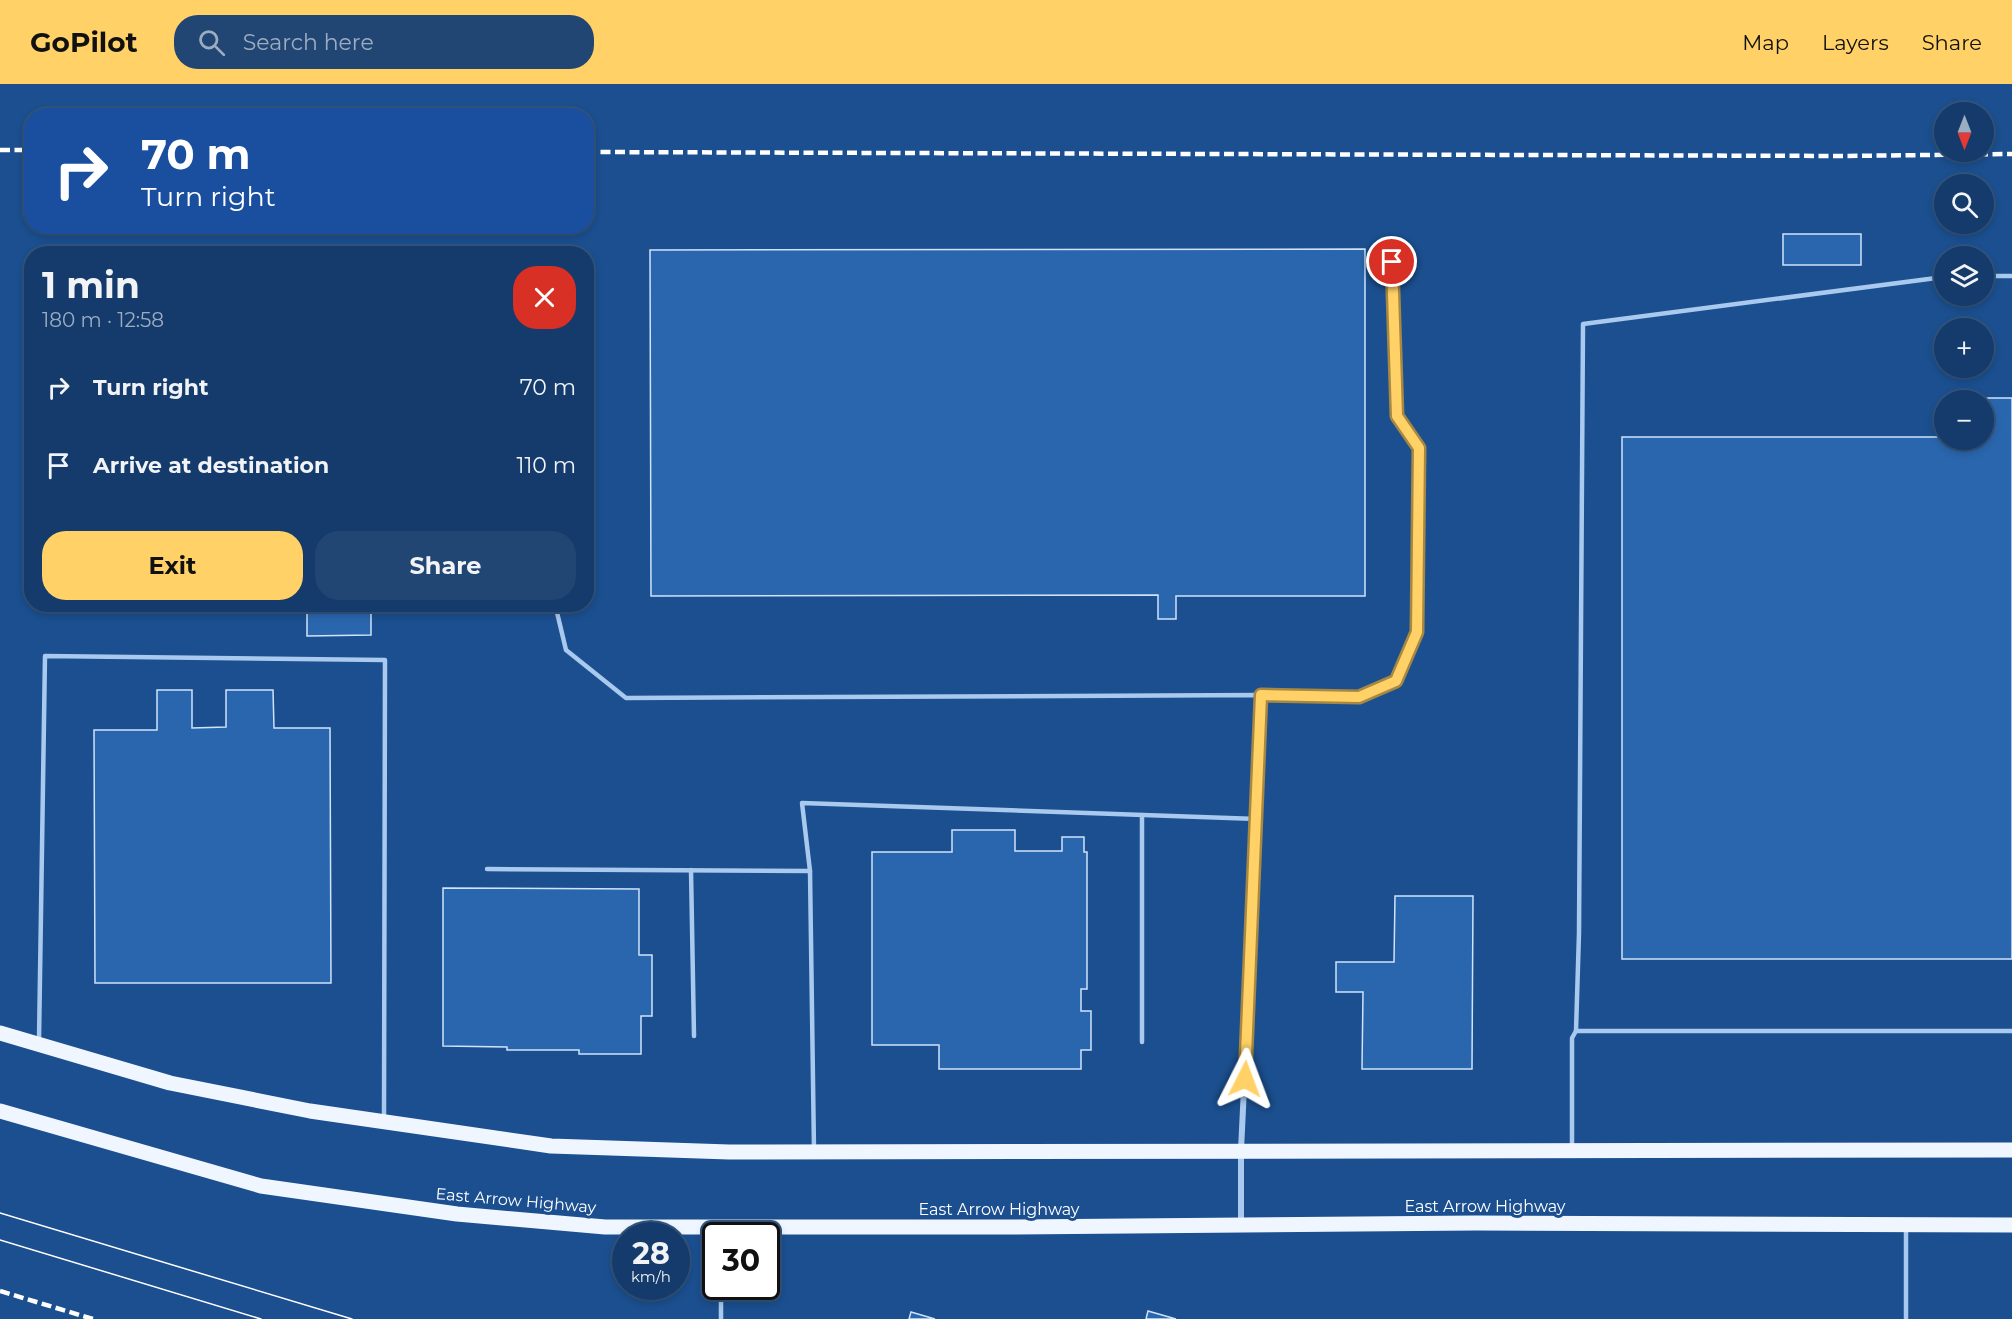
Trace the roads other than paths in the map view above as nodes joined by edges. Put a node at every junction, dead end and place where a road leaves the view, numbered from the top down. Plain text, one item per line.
1 (1392, 262) dead end
2 (1994, 276) edge
3 (2012, 276) edge
4 (1934, 278) edge
5 (557, 612) edge
6 (1261, 695) junction
7 (1142, 815) junction
8 (1257, 819) junction
9 (487, 869) dead end
10 (691, 870) junction
11 (810, 871) junction
12 (1576, 1031) junction
13 (2012, 1031) edge
14 (0, 1034) edge
15 (694, 1036) dead end
16 (1142, 1042) dead end
17 (39, 1045) junction
18 (0, 1111) edge
19 (384, 1122) junction
20 (1241, 1150) junction
21 (1572, 1150) junction
22 (2012, 1150) edge
23 (814, 1152) junction
24 (1241, 1225) junction
25 (1906, 1225) junction
26 (2012, 1225) edge
27 (702, 1230) edge
28 (780, 1230) edge
29 (721, 1300) edge
30 (721, 1319) edge
31 (1906, 1319) edge

1 - 6 lane
2 - 3 lane
4 - 12 lane
5 - 6 lane
6 - 8 lane
7 - 8 lane
7 - 11 lane
7 - 16 lane
8 - 20 street
9 - 10 lane
10 - 11 lane
10 - 15 lane
11 - 23 lane
12 - 13 lane
12 - 21 lane
14 - 17 main road
17 - 19 main road
17 - 19 lane
18 - 27 main road, East Arrow Highway
19 - 23 main road
20 - 21 main road
20 - 23 main road
20 - 24 street
21 - 22 main road
24 - 25 main road, East Arrow Highway
24 - 28 main road, East Arrow Highway
25 - 26 main road, East Arrow Highway
25 - 31 lane
29 - 30 lane

